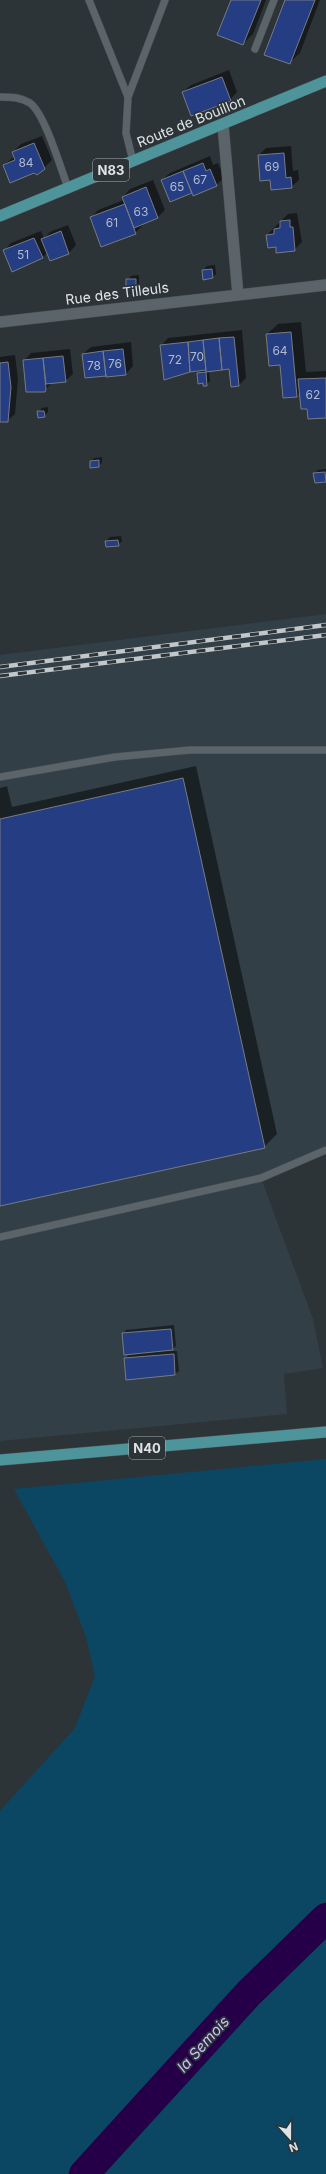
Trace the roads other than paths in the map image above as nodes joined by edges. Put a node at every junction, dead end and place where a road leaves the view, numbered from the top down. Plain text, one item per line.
1 (89, 0) edge
2 (166, 0) edge
3 (274, 0) edge
4 (255, 49) dead end
5 (326, 81) edge
6 (0, 97) edge
7 (128, 97) junction
8 (223, 125) junction
9 (133, 160) junction
10 (68, 188) junction
11 (0, 216) edge
12 (326, 286) edge
13 (238, 294) junction
14 (0, 322) edge
15 (326, 750) edge
16 (0, 777) edge
17 (326, 1150) edge
18 (0, 1237) edge
19 (326, 1432) edge
20 (0, 1460) edge

1 - 7 lane
2 - 7 lane
3 - 4 lane
5 - 8 main road, Route de Bouillon / N83
6 - 10 lane
7 - 9 lane
8 - 9 main road, Route de Bouillon / N83
8 - 13 street
9 - 10 main road, Route de Bouillon / N83
10 - 11 main road, Route de Bouillon / N83
12 - 13 street, Rue des Tilleuls
13 - 14 street, Rue des Tilleuls
15 - 16 lane
17 - 18 lane
19 - 20 main road, N40

